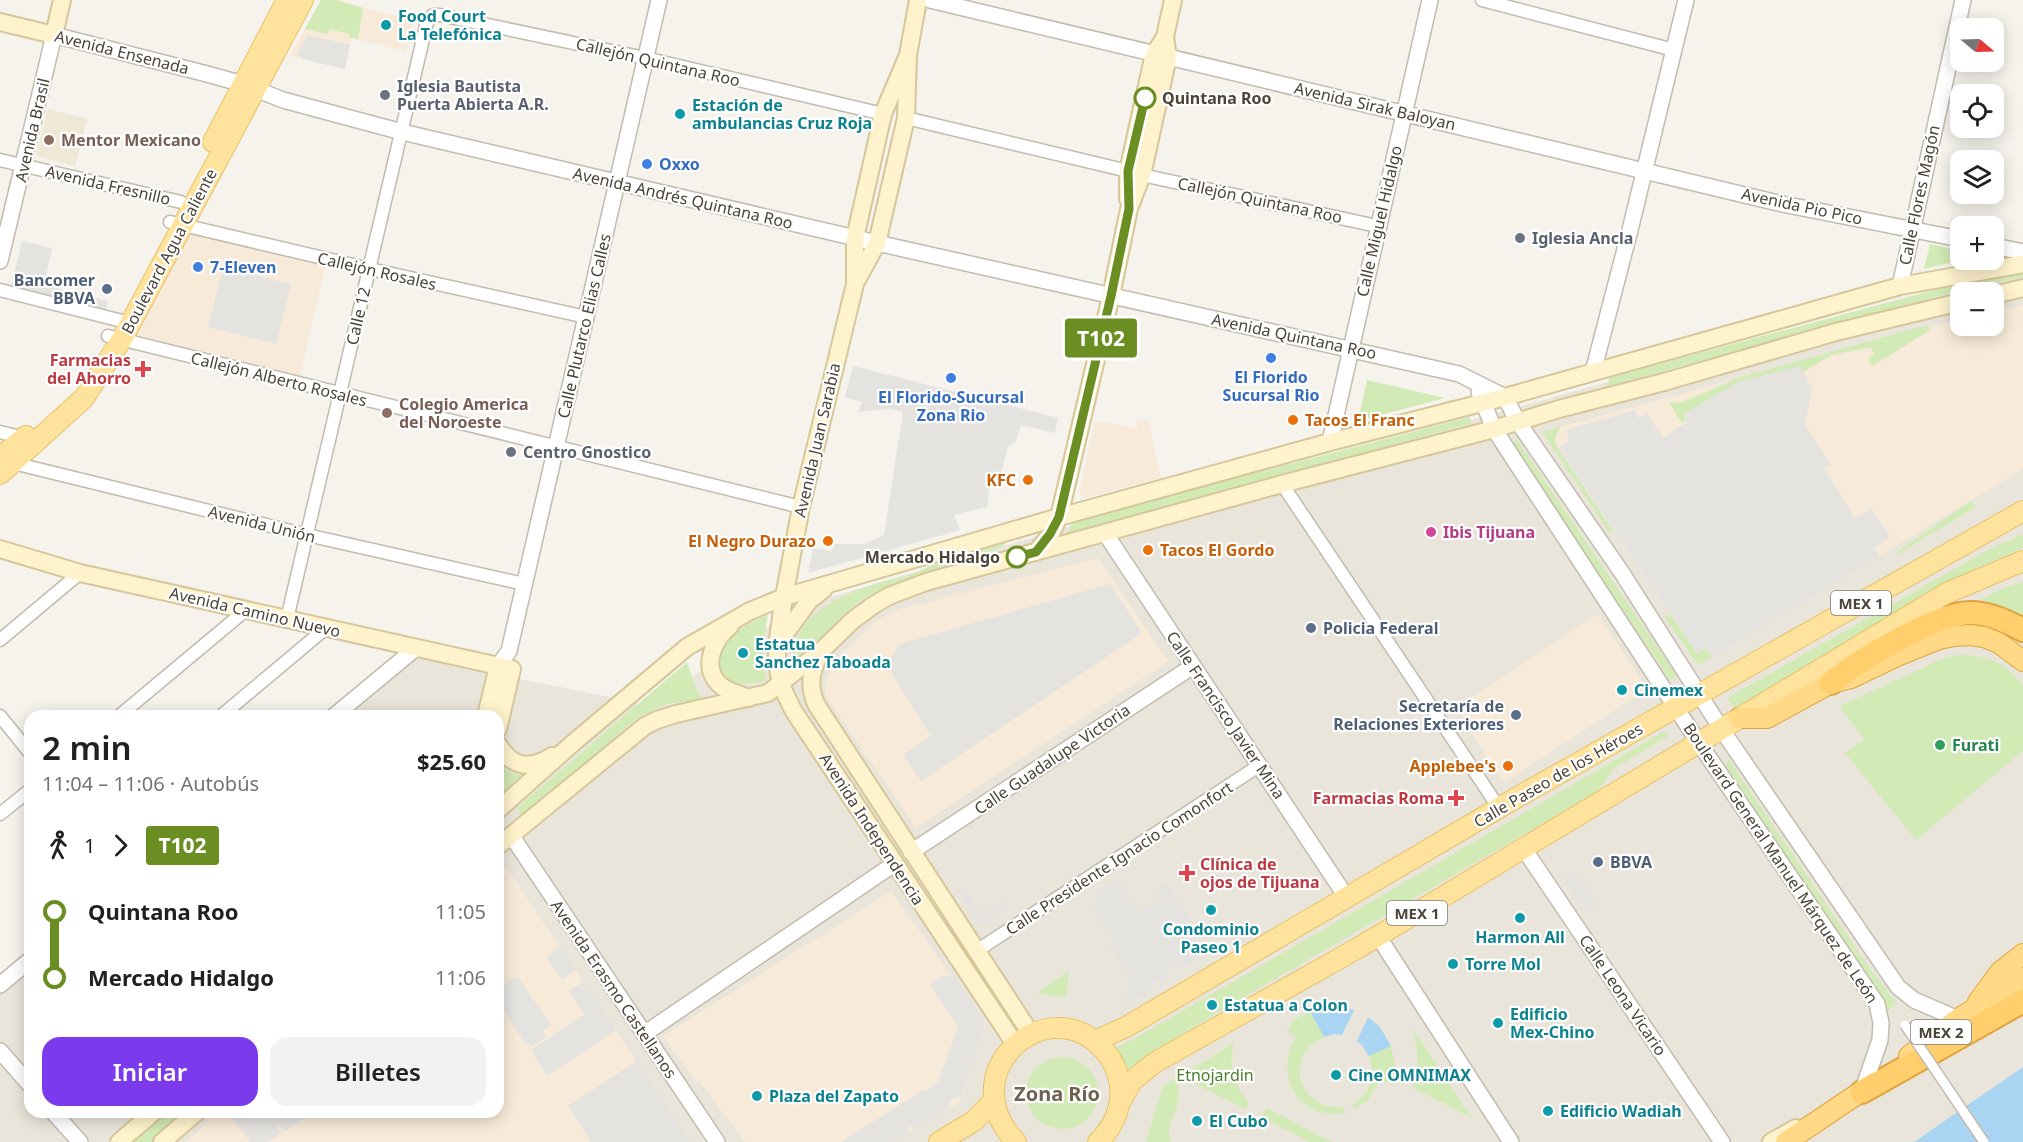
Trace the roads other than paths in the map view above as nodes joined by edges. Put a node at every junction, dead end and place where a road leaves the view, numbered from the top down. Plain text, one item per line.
1 (62, 0) edge
2 (287, 0) edge
3 (303, 0) edge
4 (659, 0) edge
5 (918, 0) edge
6 (930, 0) edge
7 (1173, 0) edge
8 (1430, 0) edge
9 (1482, 0) edge
10 (1686, 0) edge
11 (1963, 0) edge
12 (433, 15) joint
13 (0, 22) edge
14 (54, 35) junction
15 (1674, 50) junction
16 (908, 54) junction
17 (1161, 55) junction
18 (645, 58) junction
19 (250, 87) junction
20 (1404, 112) junction
21 (883, 114) junction
22 (906, 118) junction
23 (402, 132) junction
24 (0, 160) edge
25 (23, 166) junction
26 (1645, 170) junction
27 (1135, 173) junction
28 (617, 183) junction
29 (181, 202) junction
30 (176, 224) junction
31 (1377, 226) junction
32 (1912, 228) junction
33 (1950, 236) edge
34 (855, 238) junction
35 (877, 243) junction
36 (2004, 248) edge
37 (2023, 252) edge
38 (0, 261) edge
39 (2023, 264) edge
40 (370, 269) junction
41 (855, 284) junction
42 (1900, 285) junction
43 (2023, 288) edge
44 (0, 290) edge
45 (2004, 293) edge
46 (1111, 296) junction
47 (1950, 304) edge
48 (586, 317) junction
49 (119, 330) junction
50 (1351, 349) junction
51 (1593, 372) junction
52 (1475, 381) junction
53 (340, 394) junction
54 (1505, 397) junction
55 (1482, 403) junction
56 (1558, 409) junction
57 (1518, 422) junction
58 (1494, 429) junction
59 (0, 432) edge
60 (31, 440) junction
61 (1330, 442) junction
62 (556, 447) junction
63 (3, 464) edge
64 (1282, 484) junction
65 (801, 507) junction
66 (2023, 511) edge
67 (1059, 517) junction
68 (1105, 533) junction
69 (307, 536) junction
70 (0, 549) edge
71 (1036, 552) junction
72 (2023, 561) edge
73 (80, 573) junction
74 (524, 584) junction
75 (827, 586) junction
76 (784, 597) junction
77 (246, 610) junction
78 (750, 610) junction
79 (287, 619) junction
80 (326, 628) junction
81 (2023, 630) edge
82 (0, 640) edge
83 (777, 645) junction
84 (416, 648) junction
85 (820, 652) junction
86 (2023, 661) edge
87 (1193, 666) junction
88 (505, 668) junction
89 (1831, 683) junction
90 (781, 685) junction
91 (1700, 695) junction
92 (750, 698) junction
93 (1677, 708) junction
94 (126, 710) edge
95 (228, 710) edge
96 (341, 710) edge
97 (488, 710) edge
98 (500, 710) edge
99 (0, 716) edge
100 (1739, 718) junction
101 (1722, 730) junction
102 (573, 743) junction
103 (1700, 743) junction
104 (24, 746) edge
105 (504, 753) edge
106 (1260, 765) junction
107 (24, 795) edge
108 (504, 805) edge
109 (1499, 808) junction
110 (0, 814) edge
111 (504, 841) edge
112 (1524, 849) junction
113 (912, 852) junction
114 (894, 864) junction
115 (1347, 898) junction
116 (1378, 936) junction
117 (978, 950) junction
118 (2023, 954) edge
119 (24, 965) edge
120 (2023, 978) edge
121 (0, 985) edge
122 (2023, 1001) edge
123 (1966, 1014) junction
124 (1905, 1025) dead end
125 (644, 1034) junction
126 (1023, 1039) junction
127 (1095, 1041) junction
128 (0, 1051) edge
129 (24, 1078) edge
130 (1862, 1092) junction
131 (994, 1100) junction
132 (1121, 1101) junction
133 (58, 1118) edge
134 (147, 1118) edge
135 (189, 1118) edge
136 (975, 1121) junction
137 (1104, 1139) edge
138 (80, 1142) edge
139 (119, 1142) edge
140 (162, 1142) edge
141 (717, 1142) edge
142 (939, 1142) edge
143 (1000, 1142) edge
144 (1016, 1142) edge
145 (1511, 1142) edge
146 (1722, 1142) edge
147 (1771, 1142) edge
148 (1786, 1142) edge
149 (1984, 1142) edge

1 - 14 main road, Avenida Brasil
2 - 19 main road, Boulevard Agua Caliente
3 - 19 main road, Boulevard Agua Caliente
4 - 18 street, Calle Plutarco Elias Calles
5 - 16 main road, Avenida Juan Sarabia
6 - 17 street, Avenida Sirak Baloyan
7 - 17 main road
8 - 20 street, Calle Miguel Hidalgo
9 - 15 street
10 - 15 street
11 - 32 street, Calle Flores Magón
12 - 18 street, Callejón Quintana Roo
12 - 23 street, Calle 12
13 - 14 main road, Avenida Ensenada
14 - 19 street, Avenida Ensenada
14 - 25 street, Avenida Brasil
15 - 26 street
16 - 21 main road, Avenida Juan Sarabia
16 - 22 main road, Avenida Juan Sarabia
17 - 20 street, Avenida Sirak Baloyan
17 - 27 main road
18 - 21 street, Callejón Quintana Roo
18 - 28 street, Calle Plutarco Elias Calles
19 - 23 street, Avenida Andrés Quintana Roo
19 - 29 main road, Boulevard Agua Caliente
19 - 30 main road, Boulevard Agua Caliente
20 - 26 street, Avenida Sirak Baloyan
20 - 31 street, Calle Miguel Hidalgo
21 - 34 main road, Avenida Juan Sarabia
22 - 27 street, Callejón Quintana Roo
22 - 35 main road, Avenida Juan Sarabia
23 - 28 street, Avenida Andrés Quintana Roo
23 - 40 street, Calle 12
24 - 25 street, Avenida Fresnillo
25 - 29 street, Avenida Fresnillo
25 - 38 street, Avenida Brasil
26 - 32 street, Avenida Pio Pico
26 - 51 street
27 - 31 street, Callejón Quintana Roo
27 - 46 main road
28 - 34 street, Avenida Andrés Quintana Roo
28 - 48 street, Calle Plutarco Elias Calles
29 - 30 main road, Boulevard Agua Caliente
30 - 40 street, Callejón Rosales
30 - 49 main road, Boulevard Agua Caliente
31 - 50 street, Calle Miguel Hidalgo
32 - 33 street, Avenida Pio Pico
32 - 42 street, Calle Flores Magón
34 - 35 street, Avenida Andrés Quintana Roo
34 - 41 main road, Avenida Juan Sarabia
35 - 41 main road, Avenida Juan Sarabia
35 - 46 street, Avenida Andrés Quintana Roo
36 - 37 street
39 - 42 main road
40 - 48 street, Callejón Rosales
40 - 53 street, Calle 12
41 - 65 main road, Avenida Juan Sarabia
42 - 51 main road
43 - 45 main road
44 - 49 street, Callejón Alberto Rosales
46 - 50 street, Avenida Quintana Roo
46 - 67 main road
47 - 56 main road
48 - 62 street, Calle Plutarco Elias Calles
49 - 53 street, Callejón Alberto Rosales
49 - 60 main road, Boulevard Agua Caliente
50 - 52 street, Avenida Quintana Roo
50 - 61 street, Calle Miguel Hidalgo
51 - 54 main road
51 - 56 main road
52 - 54 street, Avenida Quintana Roo
52 - 55 street
53 - 62 street, Callejón Alberto Rosales
53 - 69 street, Calle 12
54 - 55 main road
54 - 57 street, Boulevard General Manuel Márquez de León
55 - 58 street, Boulevard General Manuel Márquez de León
55 - 61 main road
56 - 57 main road
57 - 58 main road
57 - 91 street, Boulevard General Manuel Márquez de León
58 - 64 main road
58 - 93 street, Boulevard General Manuel Márquez de León
59 - 60 street
60 - 63 main road, Boulevard Agua Caliente
61 - 67 main road
62 - 65 street, Callejón Alberto Rosales
62 - 74 street, Calle Plutarco Elias Calles
63 - 69 street, Avenida Unión
64 - 68 main road
64 - 109 street
65 - 76 main road, Avenida Juan Sarabia
66 - 91 main road, Calle Paseo de los Héroes / MEX 1
67 - 71 main road
67 - 75 main road
68 - 71 main road
68 - 87 street, Calle Francisco Javier Mina
69 - 74 street, Avenida Unión
69 - 79 street, Calle 12
70 - 73 main road, Avenida Camino Nuevo
71 - 85 main road
72 - 100 main road, MEX 1
73 - 77 main road, Avenida Camino Nuevo
73 - 82 street
74 - 88 street, Calle Plutarco Elias Calles
75 - 76 main road
75 - 83 main road
76 - 78 main road
76 - 83 main road, Avenida Independencia
77 - 79 main road, Avenida Camino Nuevo
77 - 94 street
78 - 92 main road
78 - 102 main road
79 - 80 main road, Avenida Camino Nuevo
80 - 84 main road, Avenida Camino Nuevo
80 - 95 street
81 - 89 highway
83 - 90 main road, Avenida Independencia
84 - 88 main road, Avenida Camino Nuevo
84 - 96 street
85 - 90 main road
85 - 113 main road, Avenida Independencia
86 - 89 highway
87 - 106 street, Calle Francisco Javier Mina
87 - 113 street, Calle Guadalupe Victoria
88 - 97 main road, Calle Plutarco Elias Calles
88 - 98 main road, Calle Plutarco Elias Calles
89 - 100 highway
90 - 92 main road
90 - 114 main road, Avenida Independencia
91 - 93 main road, Calle Paseo de los Héroes / MEX 1
91 - 101 street, Boulevard General Manuel Márquez de León
92 - 111 main road
93 - 103 street, Boulevard General Manuel Márquez de León
93 - 109 main road, Calle Paseo de los Héroes / MEX 1
99 - 104 street
100 - 101 main road, MEX 1
101 - 103 main road, MEX 1
101 - 123 street, Boulevard General Manuel Márquez de León
102 - 105 main road
102 - 108 main road
103 - 112 main road, MEX 1
103 - 130 street, Boulevard General Manuel Márquez de León
106 - 115 street, Calle Francisco Javier Mina
106 - 117 street, Calle Presidente Ignacio Comonfort
107 - 110 street
109 - 115 main road, Calle Paseo de los Héroes / MEX 1
111 - 125 street, Avenida Erasmo Castellanos
112 - 116 main road, MEX 1
112 - 146 street, Calle Leona Vicario
113 - 117 main road, Avenida Independencia
114 - 125 street
114 - 126 main road, Avenida Independencia
115 - 127 main road, Calle Paseo de los Héroes / MEX 1
116 - 132 main road, MEX 1
116 - 145 street
117 - 126 main road, Avenida Independencia
118 - 123 highway
119 - 121 street
120 - 123 highway, MEX 2
122 - 130 highway
123 - 130 highway, MEX 2
124 - 149 street, bridge
125 - 141 street, Avenida Erasmo Castellanos
126 - 127 main road
126 - 131 main road
127 - 132 main road
128 - 129 street
130 - 147 main road
130 - 148 highway, MEX 2
131 - 136 main road
131 - 144 main road
132 - 137 main road, MEX 1
133 - 138 street
134 - 139 main road
135 - 140 main road
136 - 142 main road
136 - 143 main road

